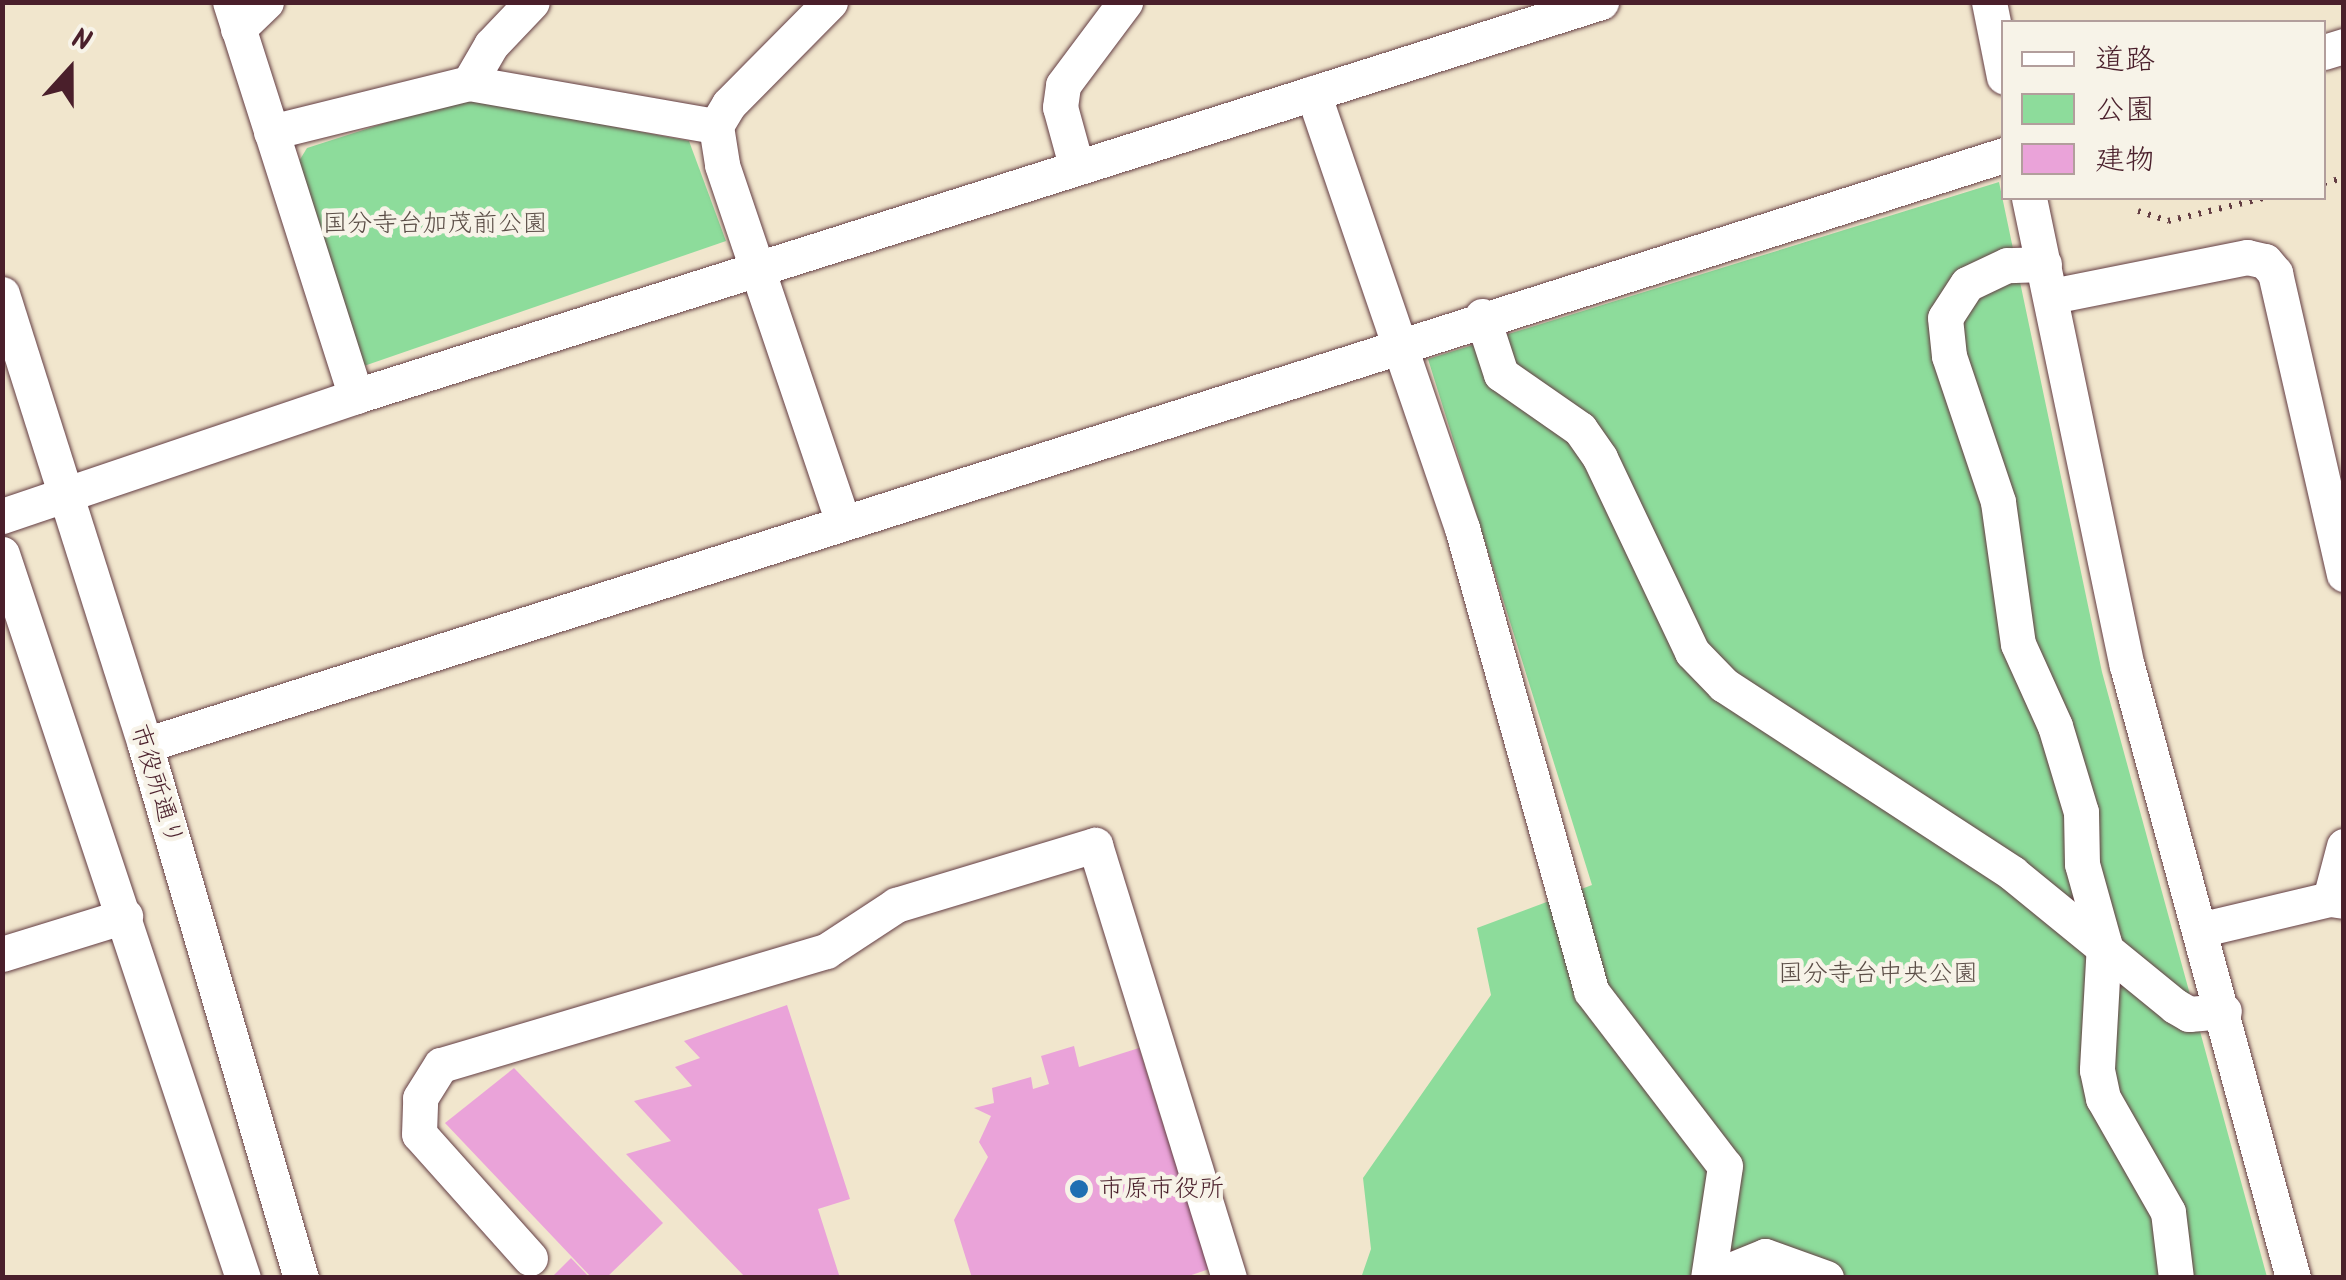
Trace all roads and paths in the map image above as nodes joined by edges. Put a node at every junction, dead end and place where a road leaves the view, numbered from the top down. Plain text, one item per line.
1 (266, 2) edge
2 (532, 2) edge
3 (830, 2) edge
4 (1125, 2) edge
5 (1601, 2) edge
6 (1989, 2) edge
7 (234, 16) edge
8 (2001, 62) edge
9 (469, 83) junction
10 (1313, 93) junction
11 (716, 126) junction
12 (271, 132) junction
13 (2001, 155) edge
14 (1076, 165) junction
15 (2029, 200) edge
16 (2256, 200) edge
17 (2138, 210) dead end
18 (756, 270) junction
19 (2048, 280) junction
20 (2, 294) edge
21 (1482, 316) junction
22 (1396, 342) junction
23 (356, 396) junction
24 (66, 495) junction
25 (2, 516) edge
26 (842, 520) junction
27 (2, 554) edge
28 (2344, 574) edge
29 (145, 745) junction
30 (2344, 846) edge
31 (2336, 900) edge
32 (125, 916) junction
33 (2203, 929) junction
34 (2104, 943) junction
35 (2, 954) edge
36 (2224, 1011) junction
37 (530, 1258) dead end
38 (243, 1278) edge
39 (301, 1278) edge
40 (1229, 1278) edge
41 (1710, 1278) edge
42 (1826, 1278) edge
43 (2176, 1278) edge
44 (2293, 1278) edge

1 - 7 street
2 - 9 street
3 - 11 street
4 - 14 street
5 - 10 street
6 - 8 street
7 - 12 street
9 - 11 street
9 - 12 street
10 - 14 street
10 - 22 street
11 - 18 street
12 - 23 street
13 - 21 street
14 - 18 street
15 - 19 street
16 - 17 path
18 - 23 street
18 - 26 street
19 - 28 street
19 - 33 street
19 - 34 street
20 - 24 street, 市役所通り
21 - 22 street
21 - 34 street
22 - 26 street
22 - 41 street
23 - 24 street
24 - 25 street
24 - 29 street, 市役所通り
26 - 29 street
27 - 32 street
29 - 39 street, 市役所通り
30 - 31 street
31 - 33 street
32 - 35 street
32 - 38 street
33 - 36 street
34 - 36 street
34 - 43 street
36 - 44 street
37 - 40 street
41 - 42 street

